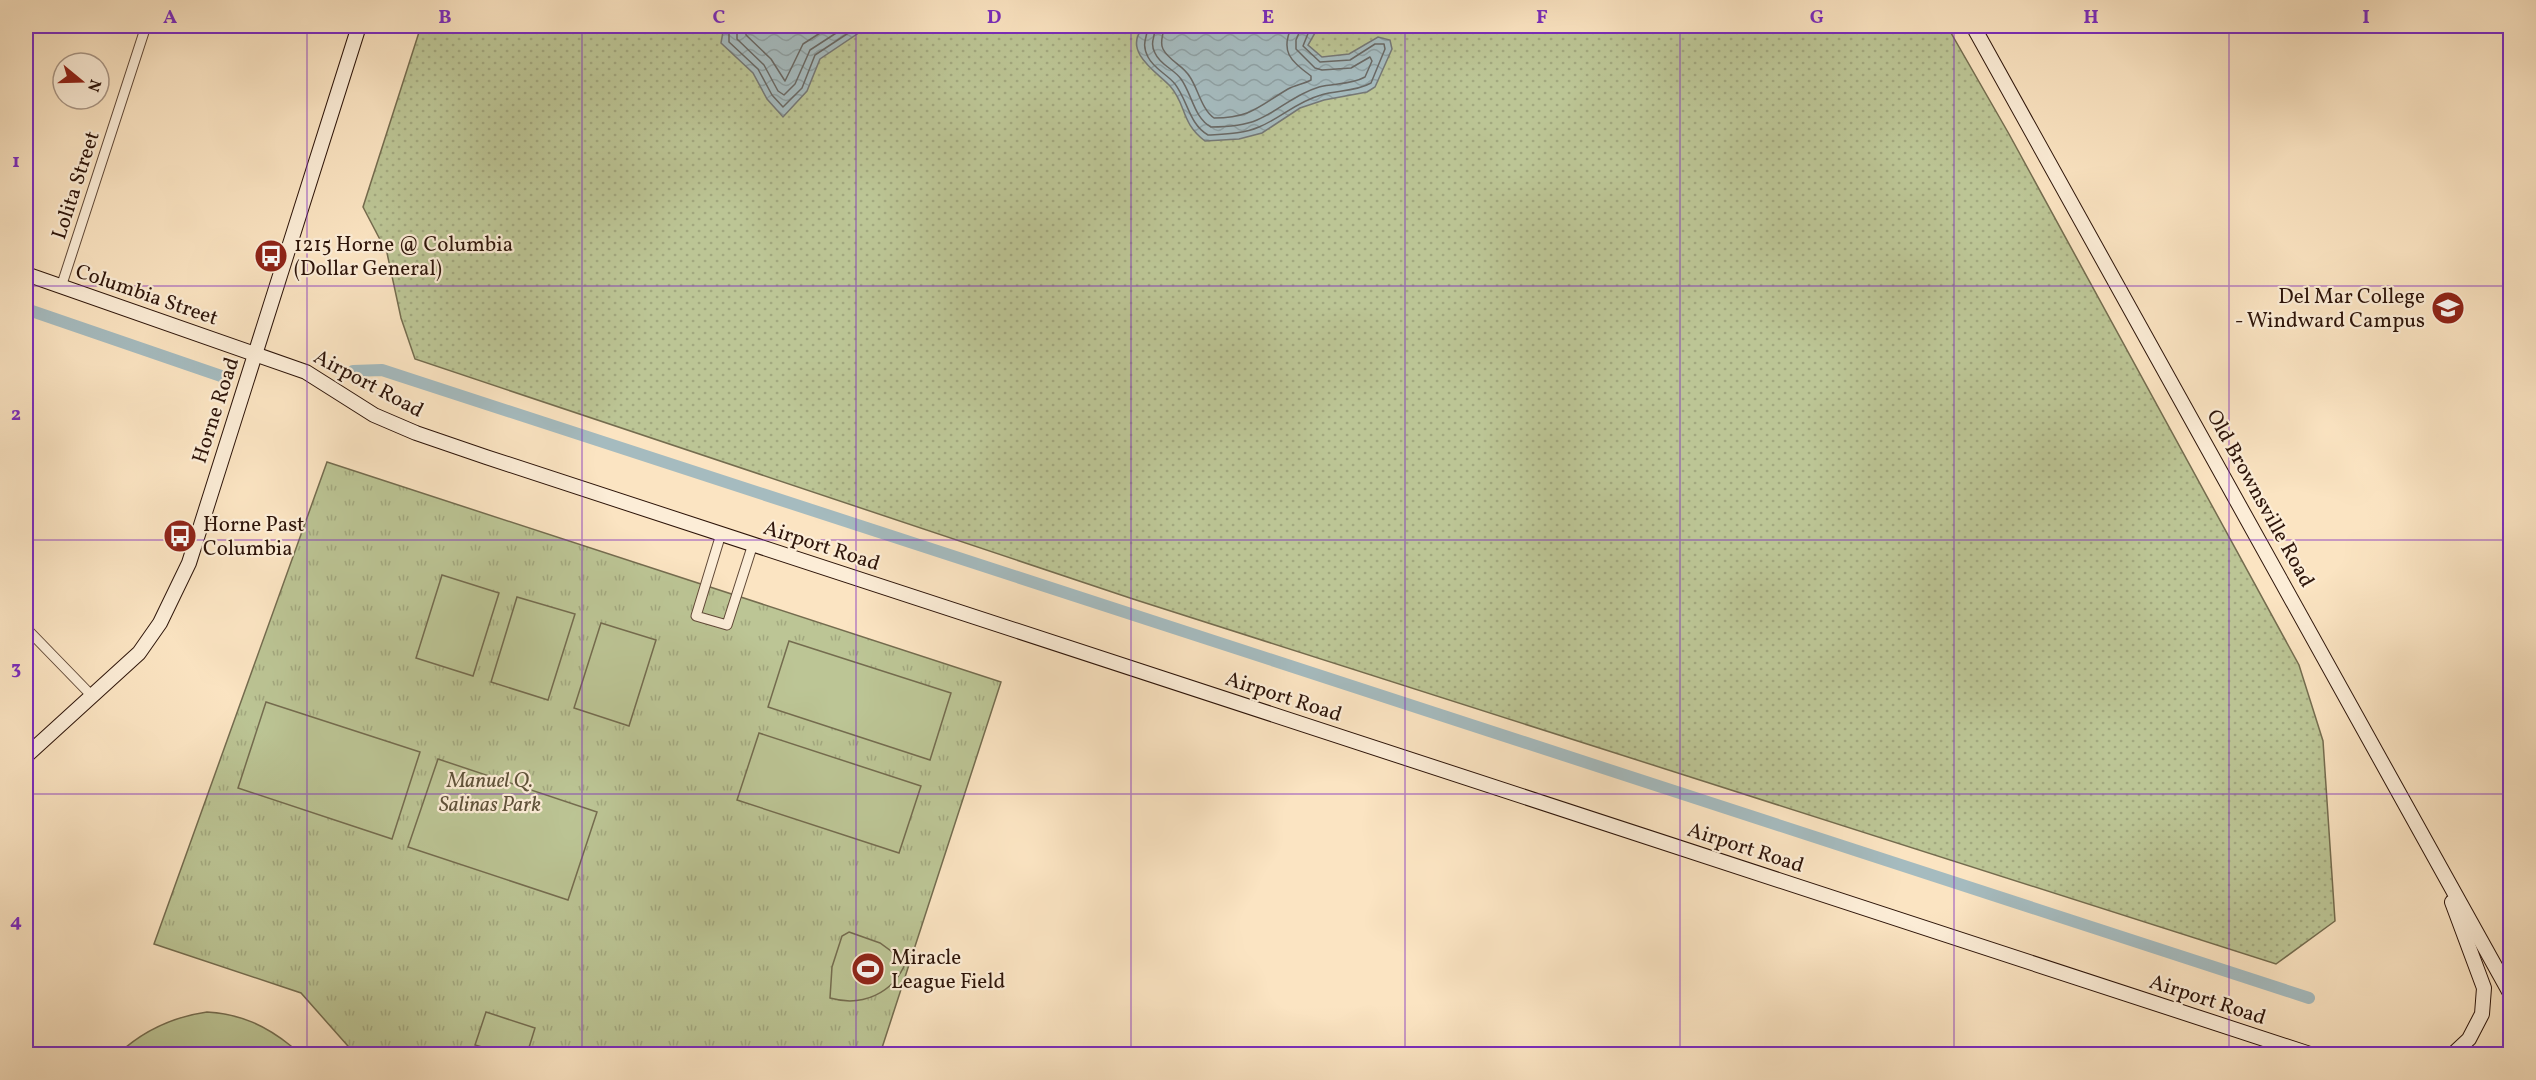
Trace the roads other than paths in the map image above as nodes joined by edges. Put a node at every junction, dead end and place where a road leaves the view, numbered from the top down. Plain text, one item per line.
1 (146, 26) edge
2 (359, 26) edge
3 (1973, 26) edge
4 (26, 274) edge
5 (61, 287) junction
6 (255, 353) junction
7 (721, 534) junction
8 (753, 544) junction
9 (26, 628) edge
10 (93, 697) junction
11 (26, 756) edge
12 (2440, 866) junction
13 (2511, 993) edge
14 (2310, 1054) edge
15 (2453, 1054) edge

1 - 5 street, Lolita Street
2 - 6 street, Horne Road
3 - 12 street, Old Brownsville Road
4 - 5 street, Columbia Street
5 - 6 street, Columbia Street
6 - 7 street, Airport Road
6 - 10 street, Horne Road
7 - 8 street, Airport Road
7 - 8 street
8 - 14 street, Airport Road
9 - 10 street
10 - 11 street, Horne Road
12 - 13 street, Old Brownsville Road
12 - 15 street

